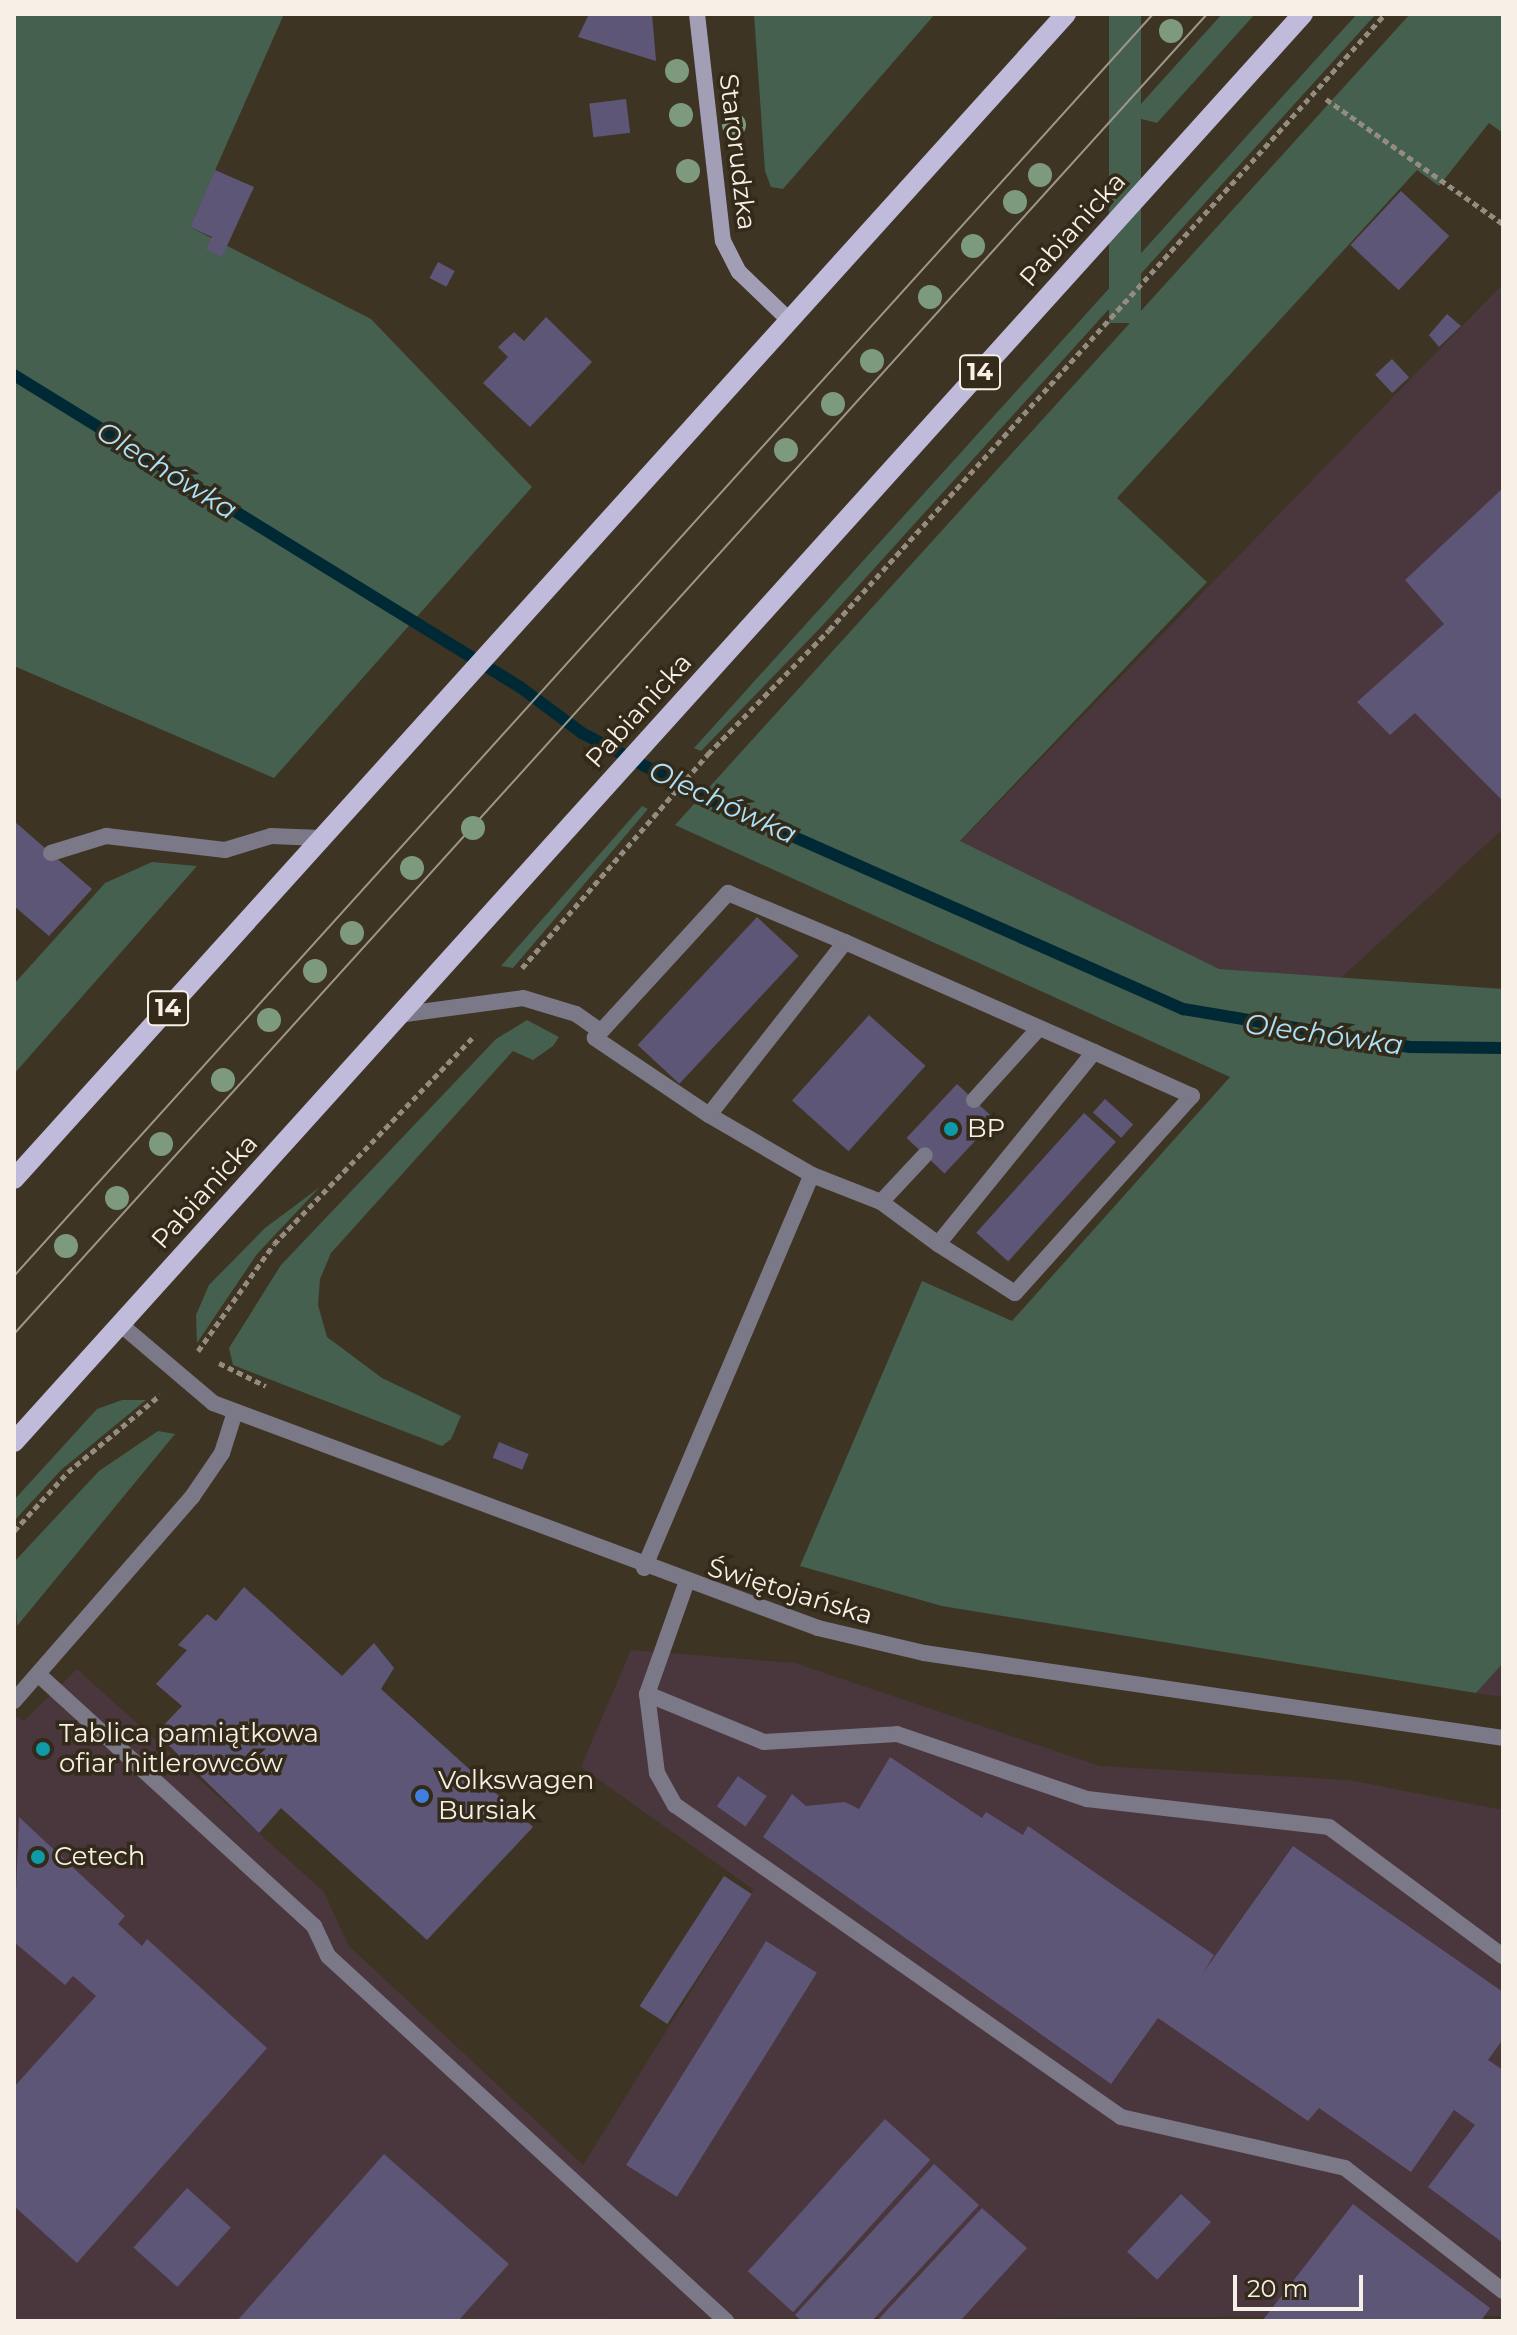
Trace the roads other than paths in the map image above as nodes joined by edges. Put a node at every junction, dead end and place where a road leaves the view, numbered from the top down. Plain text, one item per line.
1 (697, 14) edge
2 (1066, 14) edge
3 (1303, 14) edge
4 (789, 320) junction
5 (321, 838) junction
6 (51, 853) dead end
7 (845, 942) junction
8 (398, 1015) junction
9 (1039, 1028) junction
10 (600, 1031) junction
11 (1094, 1052) junction
12 (974, 1100) dead end
13 (709, 1115) junction
14 (925, 1155) dead end
15 (812, 1175) junction
16 (14, 1179) edge
17 (881, 1202) junction
18 (938, 1244) junction
19 (120, 1324) junction
20 (235, 1412) junction
21 (14, 1442) edge
22 (644, 1568) junction
23 (686, 1584) junction
24 (38, 1674) junction
25 (647, 1694) junction
26 (14, 1701) edge
27 (1503, 1738) edge
28 (1503, 1956) edge
29 (1503, 2291) edge
30 (726, 2321) edge

1 - 4 street, Starorudzka
2 - 4 main road, 14
3 - 8 main road, Pabianicka / 14
4 - 5 main road, 14
5 - 6 street
5 - 16 main road, 14
7 - 9 street
7 - 10 street
7 - 13 street
8 - 10 street
8 - 19 main road, Pabianicka / 14
9 - 11 street
9 - 12 street
10 - 13 street
11 - 18 street
11 - 18 street
13 - 15 street
14 - 17 street
15 - 17 street
15 - 22 street
17 - 18 street
19 - 20 street, Świętojańska
19 - 21 main road, Pabianicka / 14
20 - 22 street, Świętojańska
20 - 24 street
22 - 23 street, Świętojańska
23 - 25 street
23 - 27 street, Świętojańska
24 - 26 street
24 - 30 street
25 - 28 street
25 - 29 street

